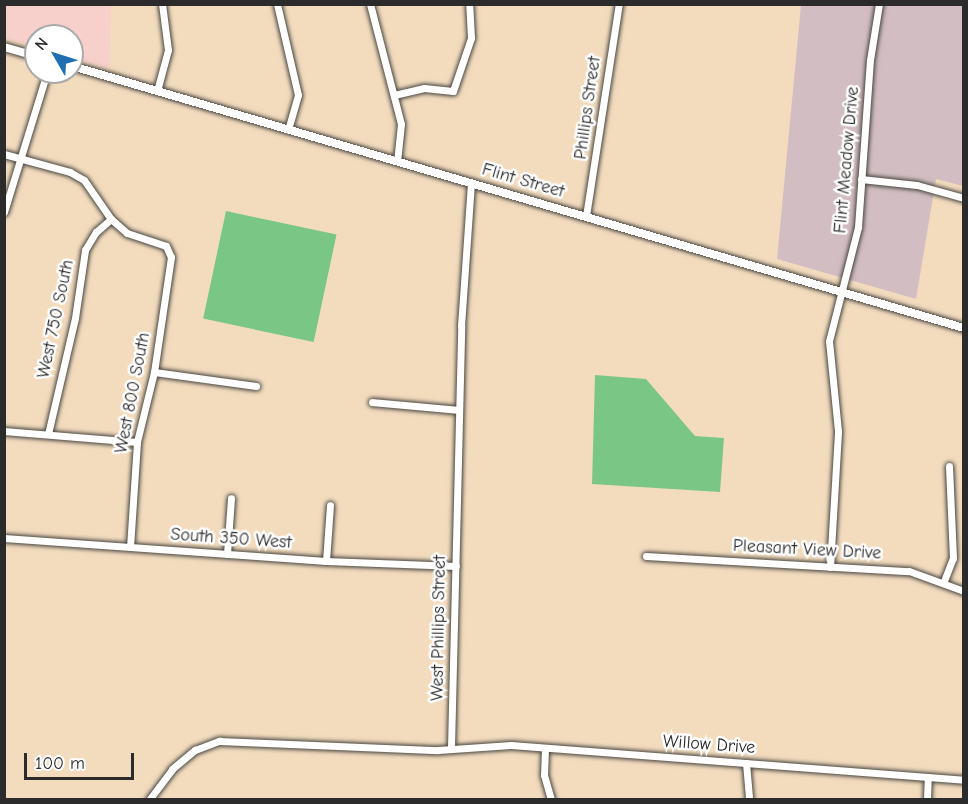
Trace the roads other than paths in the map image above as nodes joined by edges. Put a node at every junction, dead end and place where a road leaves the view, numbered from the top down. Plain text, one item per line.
1 (162, 4) edge
2 (277, 4) edge
3 (370, 4) edge
4 (469, 4) edge
5 (619, 4) edge
6 (879, 4) edge
7 (4, 47) edge
8 (24, 53) edge
9 (84, 70) edge
10 (43, 84) edge
11 (157, 91) junction
12 (394, 95) junction
13 (288, 130) junction
14 (4, 154) edge
15 (20, 159) junction
16 (398, 161) junction
17 (861, 179) junction
18 (471, 183) junction
19 (963, 198) edge
20 (4, 212) edge
21 (586, 216) junction
22 (111, 219) junction
23 (840, 292) junction
24 (963, 328) edge
25 (154, 372) junction
26 (256, 386) dead end
27 (372, 402) dead end
28 (459, 410) junction
29 (4, 431) edge
30 (48, 434) junction
31 (137, 442) junction
32 (949, 466) dead end
33 (231, 498) dead end
34 (330, 505) dead end
35 (4, 538) edge
36 (130, 547) junction
37 (227, 554) junction
38 (646, 556) dead end
39 (326, 561) junction
40 (456, 566) junction
41 (830, 567) junction
42 (944, 581) junction
43 (963, 591) edge
44 (451, 747) junction
45 (545, 748) junction
46 (747, 763) junction
47 (928, 777) junction
48 (963, 780) edge
49 (148, 800) edge
50 (551, 800) edge
51 (749, 800) edge
52 (927, 800) edge

1 - 11 street
2 - 13 street
3 - 12 street
4 - 12 street
5 - 21 street, Phillips Street
6 - 17 street, Flint Meadow Drive
7 - 8 street
9 - 11 street, Flint Street
10 - 15 street
11 - 13 street, Flint Street
12 - 16 street
13 - 16 street, Flint Street
14 - 15 street
15 - 20 street
15 - 22 street
16 - 18 street, Flint Street
17 - 19 street
17 - 23 street, Flint Meadow Drive
18 - 21 street, Flint Street
18 - 28 street, West Phillips Street
21 - 23 street, Flint Street
22 - 25 street, West 800 South
22 - 30 street, West 750 South
23 - 24 street, Flint Street
23 - 41 street, Flint Meadow Drive
25 - 26 street
25 - 31 street, West 800 South
27 - 28 street
28 - 40 street, West Phillips Street
29 - 30 street
30 - 31 street
31 - 36 street, West 800 South
32 - 42 street
33 - 37 street
34 - 39 street
35 - 36 street, South 350 West
36 - 37 street, South 350 West
37 - 39 street, South 350 West
38 - 41 street, Pleasant View Drive
39 - 40 street, South 350 West
40 - 44 street, West Phillips Street
41 - 42 street, Pleasant View Drive
42 - 43 street, Pleasant View Drive
44 - 45 street, Willow Drive
44 - 49 street
45 - 46 street, Willow Drive
45 - 50 street
46 - 47 street, Willow Drive
46 - 51 street
47 - 48 street, Willow Drive
47 - 52 street

